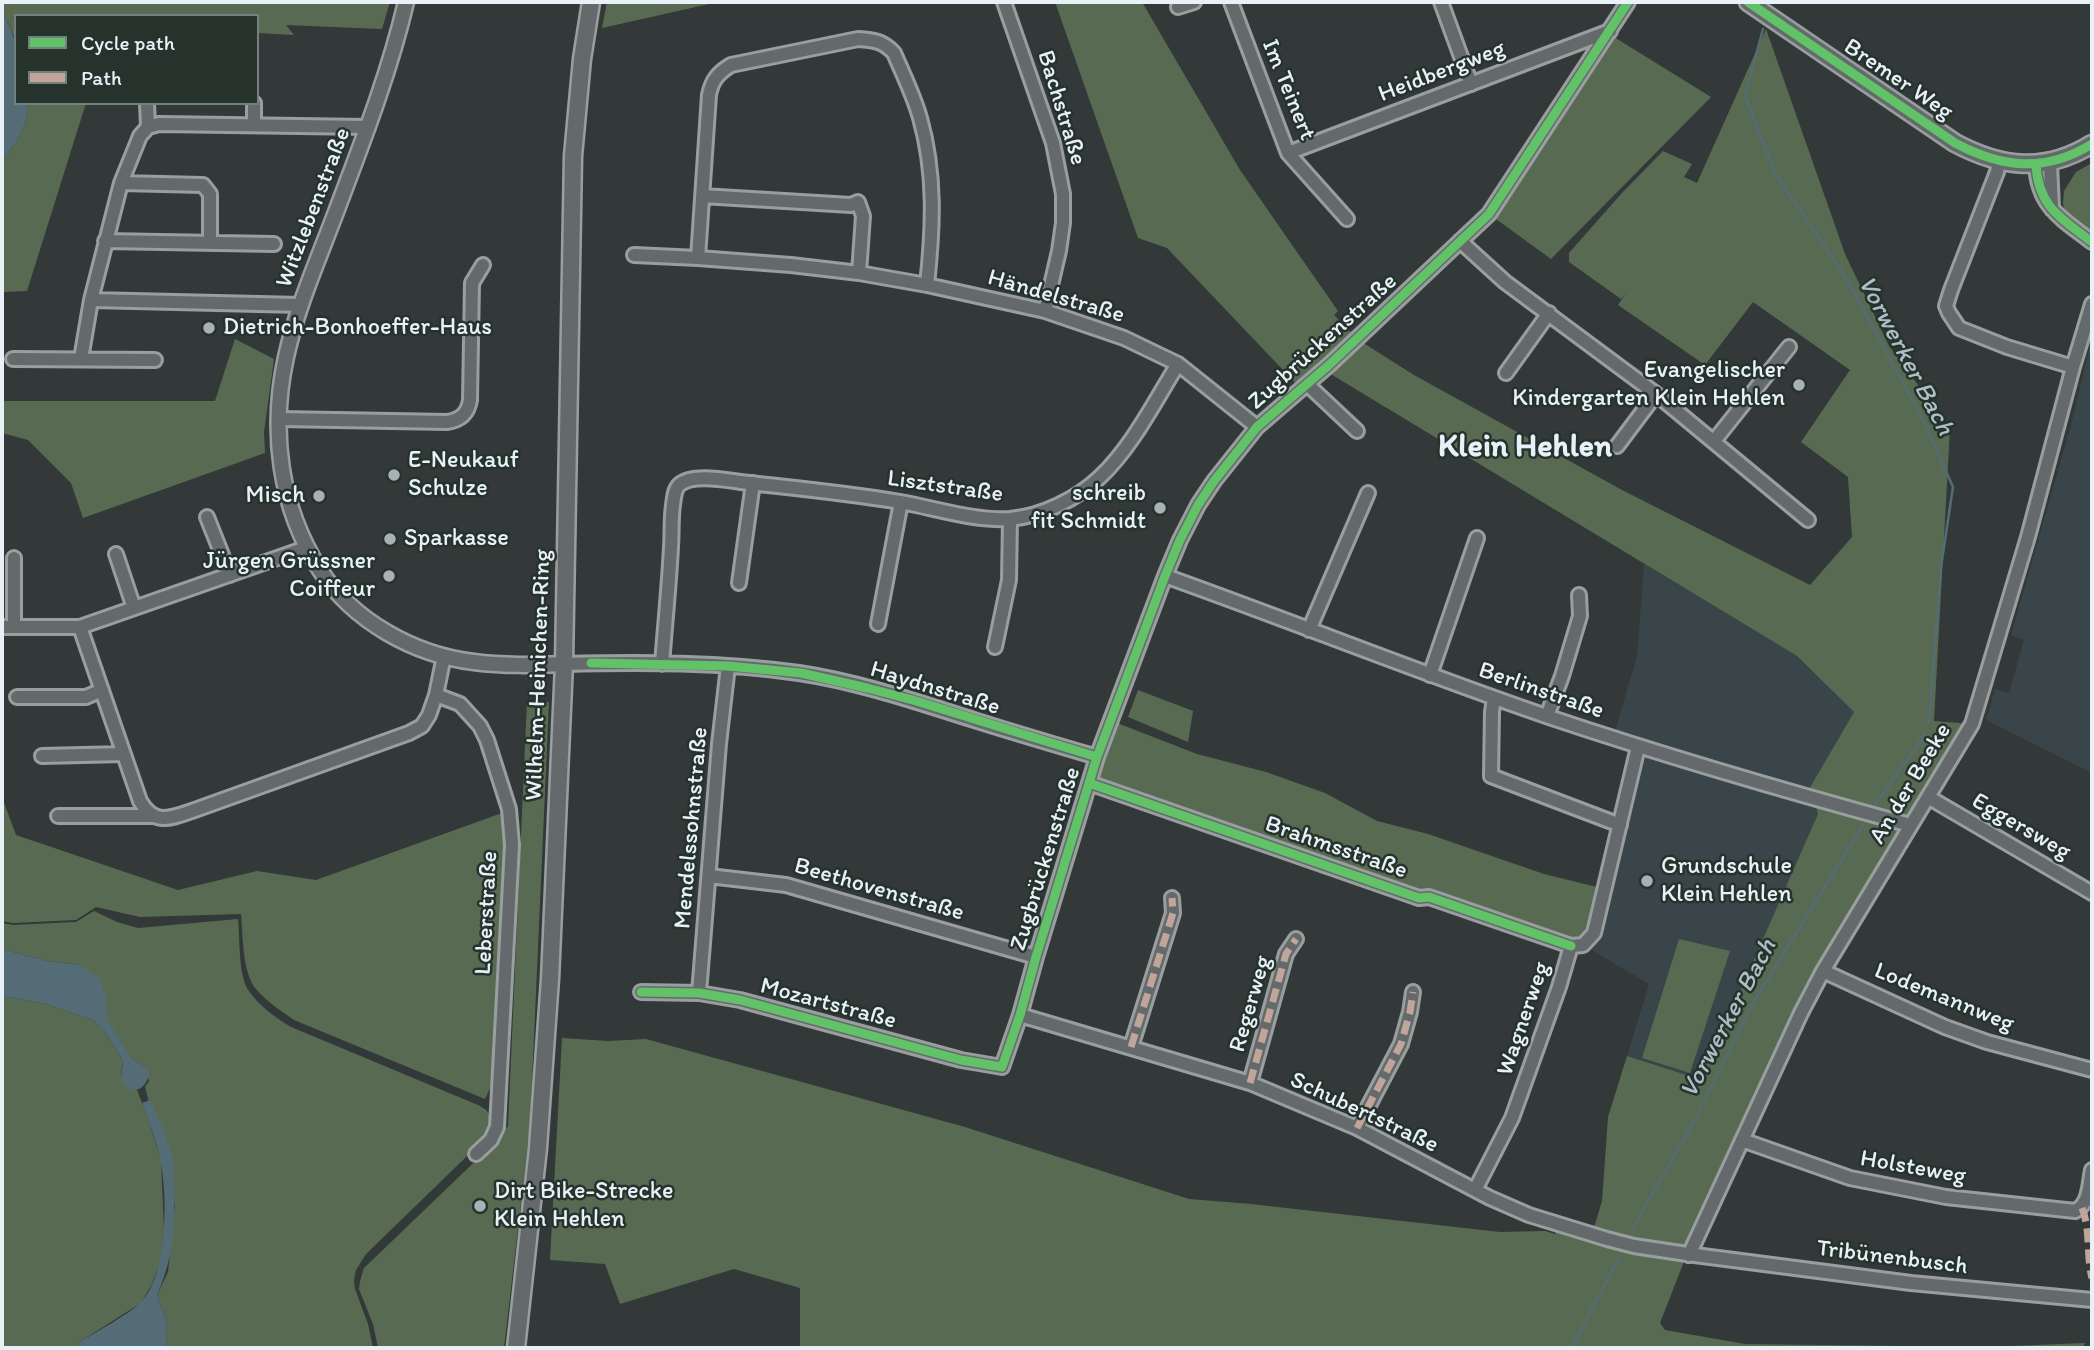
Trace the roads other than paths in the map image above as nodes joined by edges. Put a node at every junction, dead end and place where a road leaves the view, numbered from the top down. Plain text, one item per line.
1 (406, 2) edge
2 (592, 2) edge
3 (1004, 2) edge
4 (1194, 2) edge
5 (1231, 2) edge
6 (1441, 2) edge
7 (1628, 2) edge
8 (1748, 2) edge
9 (1178, 7) dead end
10 (1610, 31) junction
11 (1471, 84) junction
12 (148, 105) edge
13 (254, 105) edge
14 (254, 124) junction
15 (148, 127) junction
16 (368, 127) junction
17 (2092, 144) edge
18 (1288, 153) junction
19 (1999, 161) junction
20 (2043, 163) junction
21 (121, 183) junction
22 (702, 196) junction
23 (1347, 219) dead end
24 (105, 241) junction
25 (1461, 242) junction
26 (2092, 242) edge
27 (210, 243) junction
28 (274, 244) dead end
29 (634, 255) dead end
30 (698, 258) junction
31 (483, 265) dead end
32 (859, 273) junction
33 (927, 285) junction
34 (91, 300) junction
35 (2092, 304) edge
36 (301, 305) junction
37 (1045, 311) junction
38 (1549, 313) junction
39 (1789, 347) dead end
40 (13, 359) dead end
41 (81, 359) junction
42 (155, 360) dead end
43 (1178, 364) junction
44 (2073, 367) junction
45 (1506, 373) dead end
46 (1307, 384) junction
47 (1656, 394) junction
48 (280, 419) junction
49 (1257, 427) junction
50 (1357, 431) dead end
51 (1714, 441) junction
52 (1617, 446) dead end
53 (753, 483) junction
54 (1368, 493) dead end
55 (901, 502) junction
56 (207, 517) dead end
57 (1010, 519) junction
58 (1808, 520) dead end
59 (1477, 538) dead end
60 (306, 548) junction
61 (116, 554) dead end
62 (14, 558) dead end
63 (230, 575) junction
64 (1166, 576) junction
65 (739, 583) dead end
66 (1579, 595) dead end
67 (134, 608) junction
68 (878, 624) dead end
69 (8, 627) edge
70 (79, 627) junction
71 (1309, 630) junction
72 (995, 647) dead end
73 (444, 656) junction
74 (564, 664) junction
75 (662, 664) junction
76 (727, 666) junction
77 (1430, 675) junction
78 (102, 690) junction
79 (436, 695) junction
80 (17, 697) dead end
81 (1494, 698) junction
82 (1547, 716) junction
83 (1638, 747) junction
84 (124, 754) junction
85 (42, 756) dead end
86 (1097, 757) junction
87 (1089, 783) junction
88 (1928, 797) junction
89 (58, 816) dead end
90 (152, 816) junction
91 (1620, 825) junction
92 (1910, 825) junction
93 (709, 876) junction
94 (2092, 893) edge
95 (1171, 898) dead end
96 (1296, 939) dead end
97 (1570, 946) junction
98 (1036, 957) junction
99 (1823, 971) junction
100 (641, 992) dead end
101 (1413, 992) dead end
102 (699, 993) junction
103 (1020, 1015) junction
104 (1130, 1047) junction
105 (1002, 1067) joint
106 (2092, 1070) edge
107 (1250, 1083) junction
108 (1357, 1128) junction
109 (1742, 1140) junction
110 (476, 1154) dead end
111 (2092, 1170) edge
112 (1475, 1189) junction
113 (1688, 1254) junction
114 (2092, 1300) edge
115 (516, 1348) edge

1 - 16 street, Witzlebenstraße
2 - 74 main road, Wilhelm-Heinichen-Ring
3 - 37 street, Bachstraße
4 - 9 street
5 - 18 street, Im Teinert
6 - 11 street
7 - 10 street, Zugbrückenstraße
8 - 19 main road, Bremer Weg
10 - 11 street, Heidbergweg
10 - 25 street, Zugbrückenstraße
11 - 18 street, Heidbergweg
12 - 15 street
13 - 14 street
14 - 15 street
14 - 16 street
15 - 21 street
16 - 36 street, Witzlebenstraße
17 - 20 main road
18 - 23 street, Im Teinert
19 - 20 main road, Bremer Weg
19 - 44 street
20 - 26 street
21 - 24 street
21 - 27 street
22 - 30 street
22 - 32 street
22 - 33 street
24 - 27 street
24 - 34 street
25 - 38 street
25 - 46 street, Zugbrückenstraße
27 - 28 street
29 - 30 street, Händelstraße
30 - 32 street, Händelstraße
31 - 48 street
32 - 33 street, Händelstraße
33 - 37 street, Händelstraße
34 - 36 street
34 - 41 street
35 - 44 street, An der Beeke
36 - 48 street, Witzlebenstraße
37 - 43 street, Händelstraße
38 - 45 street
38 - 47 street
39 - 51 street
40 - 41 street
41 - 42 street
43 - 49 street, Händelstraße
43 - 57 street, Lisztstraße
44 - 88 street, An der Beeke
46 - 49 street, Zugbrückenstraße
46 - 50 street, Zugbrückenstraße
47 - 51 street
47 - 52 street
48 - 60 street, Witzlebenstraße
49 - 64 street, Zugbrückenstraße
51 - 58 street
53 - 55 street, Lisztstraße
53 - 65 street
53 - 75 street, Lisztstraße
54 - 71 street
55 - 57 street, Lisztstraße
55 - 68 street
56 - 63 street
57 - 72 street
59 - 77 street
60 - 63 street
60 - 73 street, Witzlebenstraße
61 - 67 street
62 - 69 street
63 - 67 street
64 - 71 street, Berlinstraße
64 - 86 street, Zugbrückenstraße
66 - 82 street
67 - 70 street
69 - 70 street
70 - 78 street
71 - 77 street, Berlinstraße
73 - 74 street, Witzlebenstraße
73 - 79 street
74 - 75 street, Haydnstraße
74 - 115 main road, Wilhelm-Heinichen-Ring
75 - 76 street, Haydnstraße
76 - 86 street, Haydnstraße
76 - 93 street, Mendelssohnstraße
77 - 81 street, Berlinstraße
78 - 80 street
78 - 84 street
79 - 90 street
79 - 110 street, Leberstraße
81 - 82 street, Berlinstraße
81 - 91 street
82 - 83 street, Berlinstraße
83 - 91 street, Wagnerweg
83 - 92 street, Berlinstraße
84 - 85 street
84 - 90 street
86 - 87 street, Zugbrückenstraße
87 - 97 street, Brahmsstraße
87 - 98 street, Zugbrückenstraße
88 - 92 street, An der Beeke
88 - 94 street, Eggersweg
89 - 90 street
91 - 97 street, Wagnerweg
92 - 99 street, An der Beeke
93 - 98 street, Beethovenstraße
93 - 102 street, Mendelssohnstraße
95 - 104 street
96 - 107 street, Regerweg
97 - 112 street, Wagnerweg
98 - 103 street, Zugbrückenstraße
99 - 106 street, Lodemannweg
99 - 109 street, An der Beeke
100 - 102 street, Mozartstraße
101 - 108 street
102 - 105 street, Mozartstraße
103 - 104 street, Schubertstraße
103 - 105 street, Zugbrückenstraße
104 - 107 street, Schubertstraße
107 - 108 street, Schubertstraße
108 - 112 street, Schubertstraße
109 - 111 street, Holsteweg
109 - 113 street, An der Beeke
112 - 113 street, Schubertstraße
113 - 114 street, Tribünenbusch

